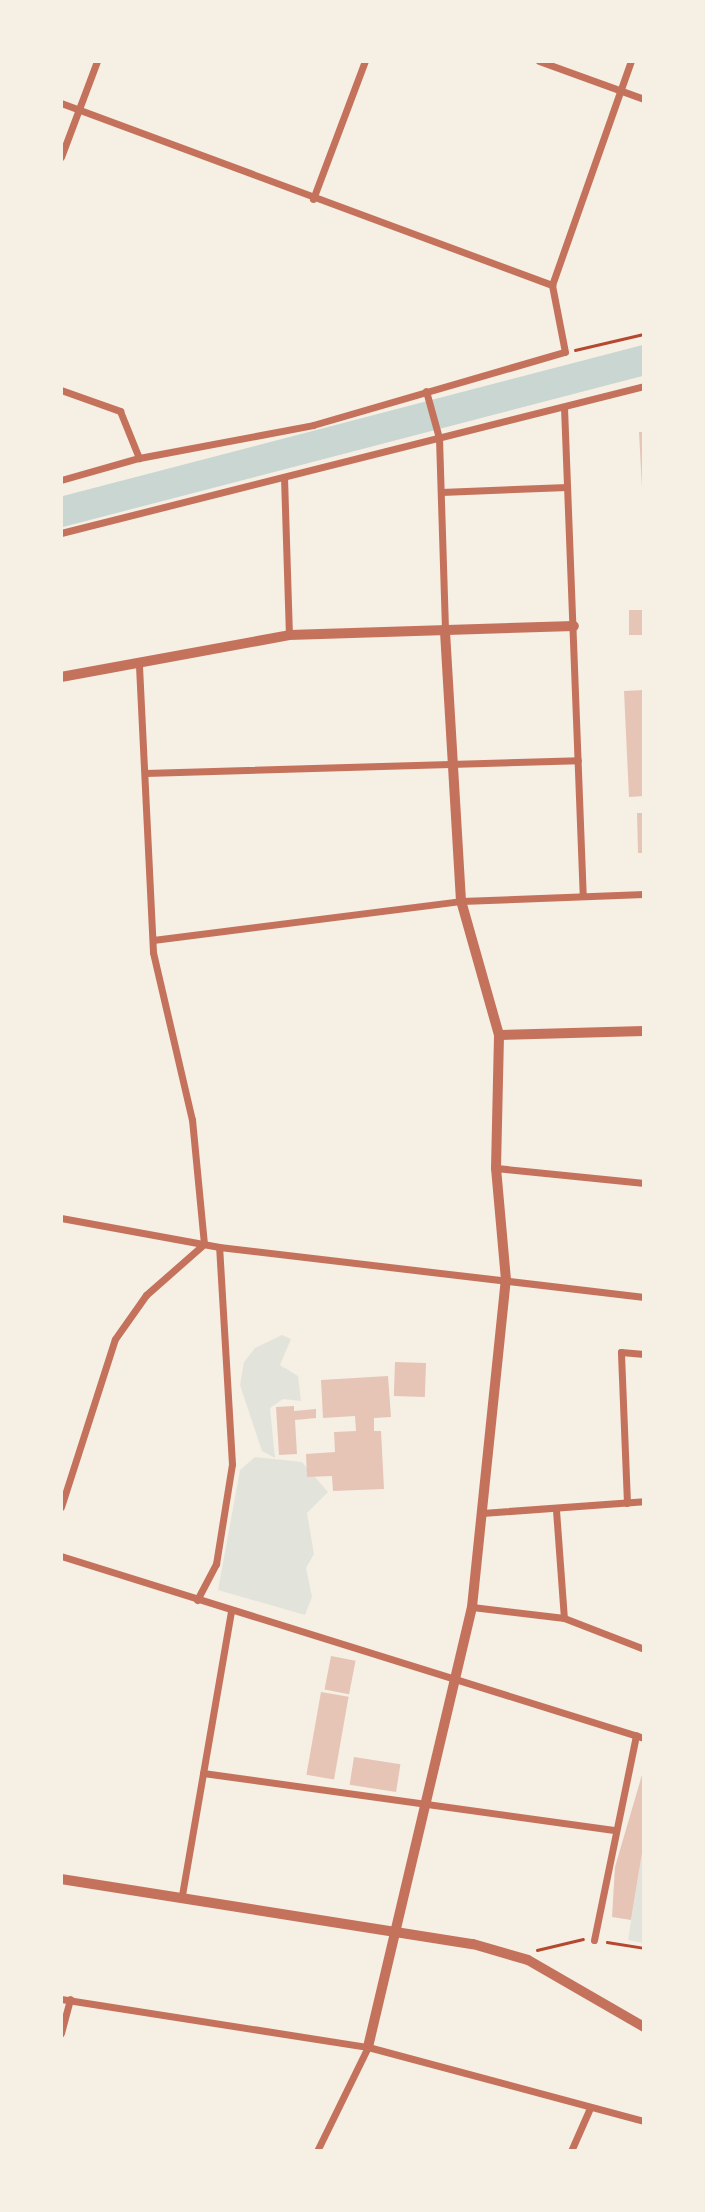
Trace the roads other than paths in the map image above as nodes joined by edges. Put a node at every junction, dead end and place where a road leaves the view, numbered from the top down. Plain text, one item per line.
1 (97, 61) edge
2 (365, 61) edge
3 (539, 61) edge
4 (631, 61) edge
5 (619, 90) junction
6 (644, 99) edge
7 (61, 103) edge
8 (79, 110) junction
9 (61, 157) edge
10 (313, 199) junction
11 (552, 285) junction
12 (644, 386) edge
13 (61, 390) edge
14 (426, 391) junction
15 (564, 407) junction
16 (439, 438) junction
17 (139, 458) junction
18 (285, 477) junction
19 (61, 480) edge
20 (567, 487) junction
21 (441, 492) junction
22 (61, 533) edge
23 (574, 626) junction
24 (445, 632) junction
25 (289, 635) junction
26 (139, 664) junction
27 (61, 677) edge
28 (578, 760) junction
29 (450, 765) junction
30 (145, 773) junction
31 (644, 894) edge
32 (583, 896) junction
33 (461, 901) junction
34 (153, 940) junction
35 (644, 1031) edge
36 (499, 1035) junction
37 (496, 1168) junction
38 (644, 1183) edge
39 (61, 1218) edge
40 (204, 1244) junction
41 (219, 1247) junction
42 (506, 1280) junction
43 (644, 1297) edge
44 (644, 1354) edge
45 (644, 1502) edge
46 (627, 1503) junction
47 (61, 1507) edge
48 (556, 1510) junction
49 (482, 1513) junction
50 (61, 1556) edge
51 (197, 1600) junction
52 (472, 1607) junction
53 (231, 1610) junction
54 (564, 1618) junction
55 (644, 1649) edge
56 (456, 1679) junction
57 (636, 1735) junction
58 (644, 1738) edge
59 (203, 1773) junction
60 (428, 1803) junction
61 (612, 1830) junction
62 (61, 1879) edge
63 (182, 1895) junction
64 (399, 1930) junction
65 (594, 1940) dead end
66 (61, 1999) edge
67 (70, 1999) junction
68 (644, 2027) edge
69 (61, 2032) edge
70 (368, 2047) junction
71 (590, 2108) junction
72 (644, 2121) edge
73 (317, 2151) edge
74 (571, 2151) edge

1 - 8 street
2 - 10 street
3 - 5 street
4 - 5 street
5 - 6 street
5 - 11 street
7 - 8 street
8 - 9 street
8 - 10 street
10 - 11 street
11 - 14 street
12 - 15 street
13 - 17 street
14 - 16 street
14 - 17 street
15 - 16 street
15 - 20 street
16 - 18 street
16 - 21 street
17 - 19 street
18 - 22 street
18 - 25 street
20 - 21 street
20 - 23 street
21 - 24 street
23 - 24 street
23 - 28 street
24 - 25 street
24 - 29 street
25 - 26 street
26 - 27 street
26 - 30 street
28 - 29 street
28 - 32 street
29 - 30 street
29 - 33 street
30 - 34 street
31 - 32 street
32 - 33 street
33 - 34 street
33 - 36 street
34 - 40 street
35 - 36 street
36 - 37 street
37 - 38 street
37 - 42 street
39 - 40 street
40 - 41 street
40 - 47 street
41 - 42 street
41 - 51 street
42 - 43 street
42 - 49 street
44 - 46 street
45 - 46 street
46 - 48 street
48 - 49 street
48 - 54 street
49 - 52 street
50 - 51 street
51 - 53 street
52 - 54 street
52 - 56 street
53 - 56 street
53 - 59 street
54 - 55 street
56 - 57 street
56 - 60 street
57 - 58 street
57 - 61 street
59 - 60 street
59 - 63 street
60 - 61 street
60 - 64 street
61 - 65 street
62 - 63 street
63 - 64 street
64 - 68 street
64 - 70 street
66 - 67 street
67 - 69 street
67 - 70 street
70 - 71 street
70 - 73 street
71 - 72 street
71 - 74 street

